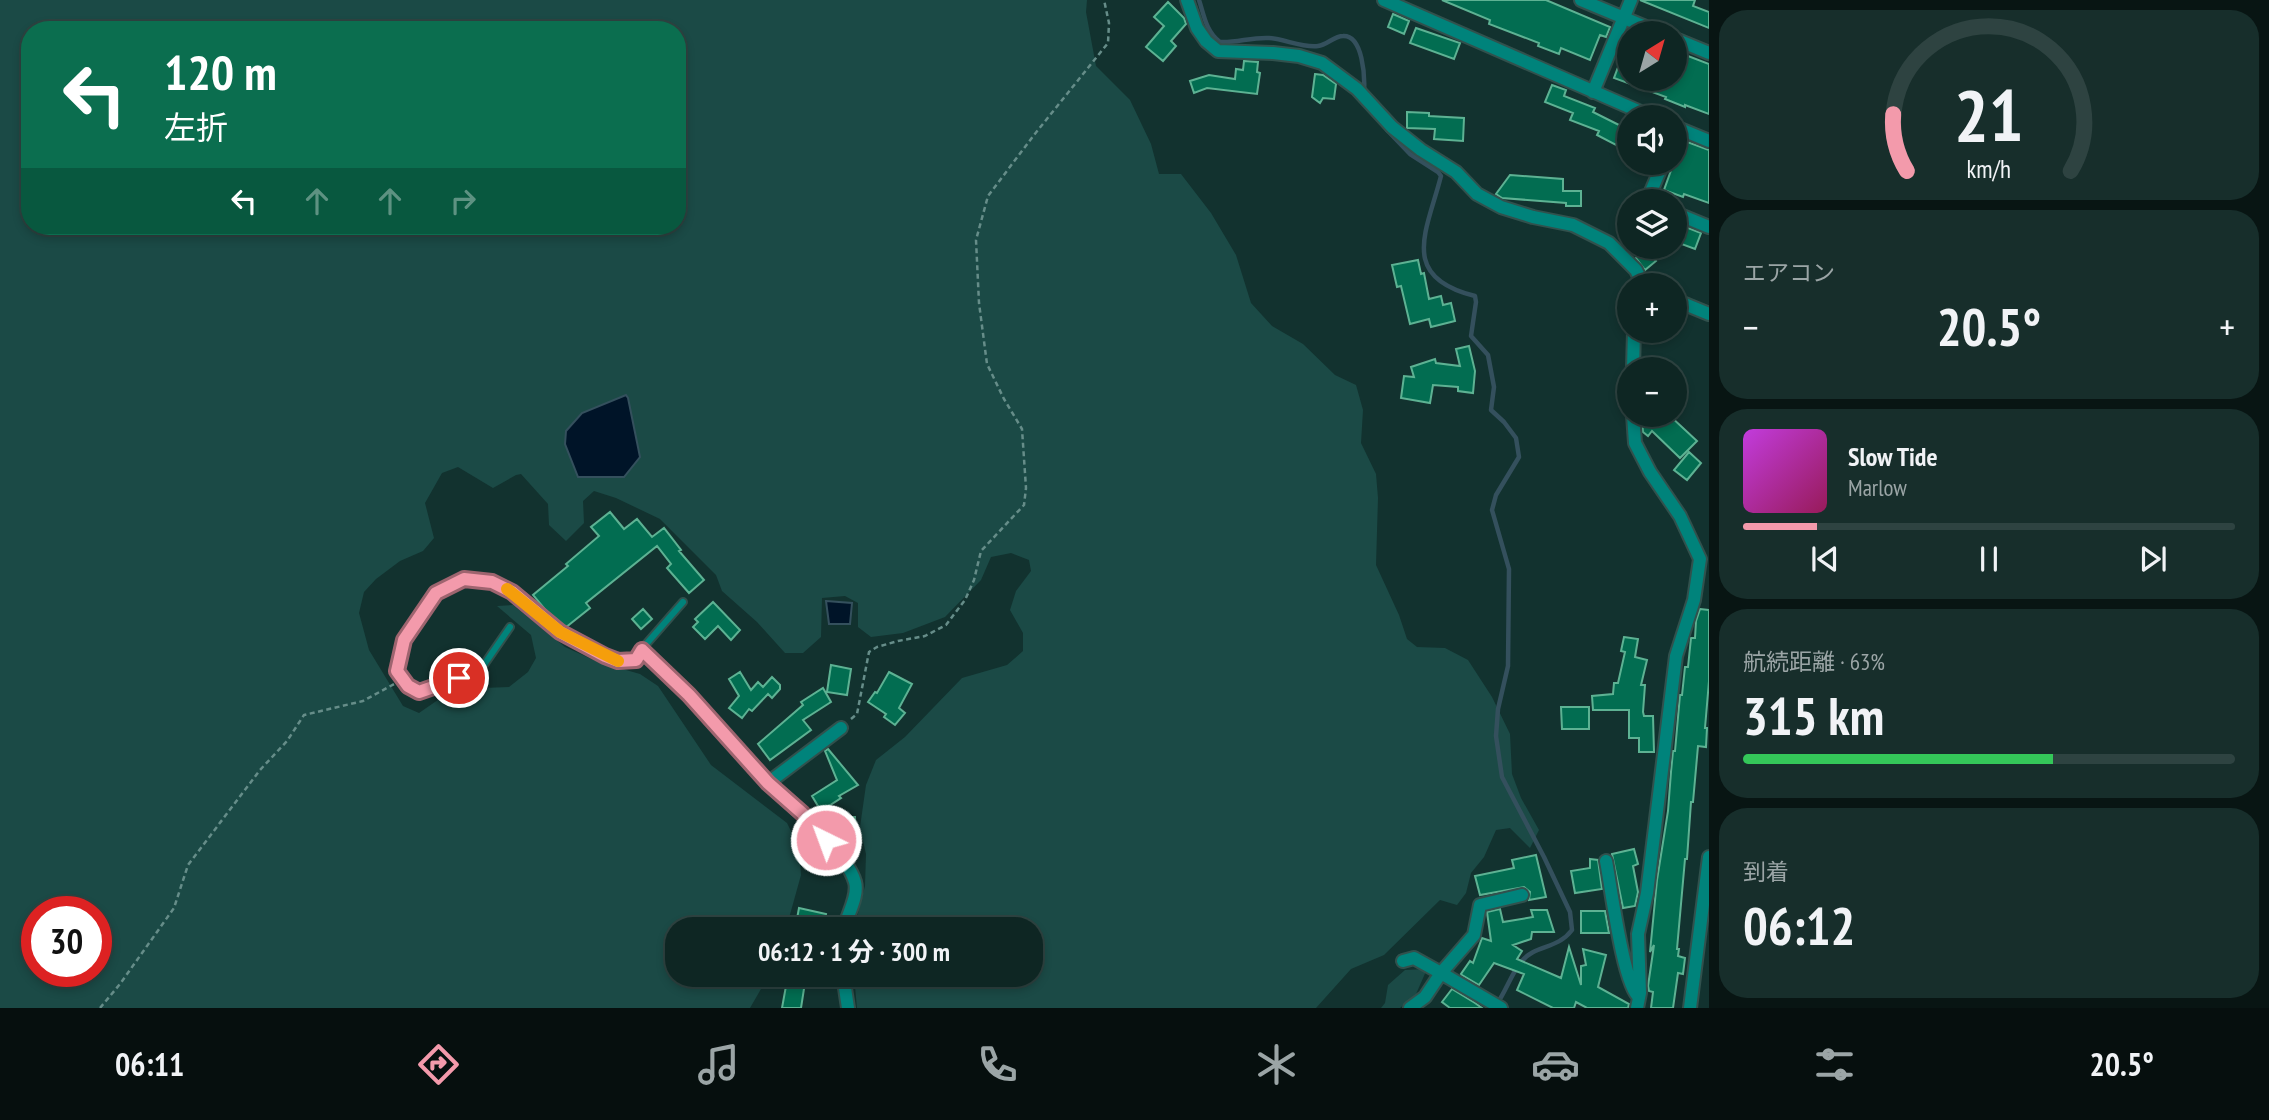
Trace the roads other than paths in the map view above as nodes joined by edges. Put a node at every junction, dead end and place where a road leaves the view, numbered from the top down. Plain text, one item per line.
1 (1187, 0) edge
2 (1384, 0) edge
3 (1581, 0) edge
4 (1631, 0) edge
5 (1623, 18) junction
6 (1630, 21) edge
7 (1687, 44) edge
8 (1709, 53) edge
9 (1593, 92) junction
10 (1624, 105) edge
11 (1687, 133) edge
12 (1709, 141) edge
13 (1687, 218) edge
14 (1709, 227) edge
15 (1637, 273) edge
16 (1687, 305) edge
17 (1709, 314) edge
18 (1634, 427) edge
19 (683, 602) dead end
20 (510, 627) dead end
21 (642, 650) junction
22 (841, 728) road end
23 (768, 783) junction
24 (1709, 857) edge
25 (1606, 861) dead end
26 (1522, 895) dead end
27 (848, 917) edge
28 (1403, 961) dead end
29 (1441, 972) junction
30 (845, 987) edge
31 (1638, 1002) edge
32 (848, 1008) edge
33 (1410, 1008) edge
34 (1501, 1008) edge
35 (1690, 1008) edge

1 - 15 street
2 - 9 street
3 - 5 street
4 - 5 street
5 - 6 street
5 - 9 street
7 - 8 street
9 - 10 street
11 - 12 street
13 - 14 street
16 - 17 street
18 - 31 street
19 - 21 lane
20 - 21 lane
21 - 23 lane
22 - 23 street
23 - 27 street
24 - 35 street
25 - 31 street
26 - 29 street
28 - 29 street
29 - 33 street
29 - 34 street
30 - 32 street

